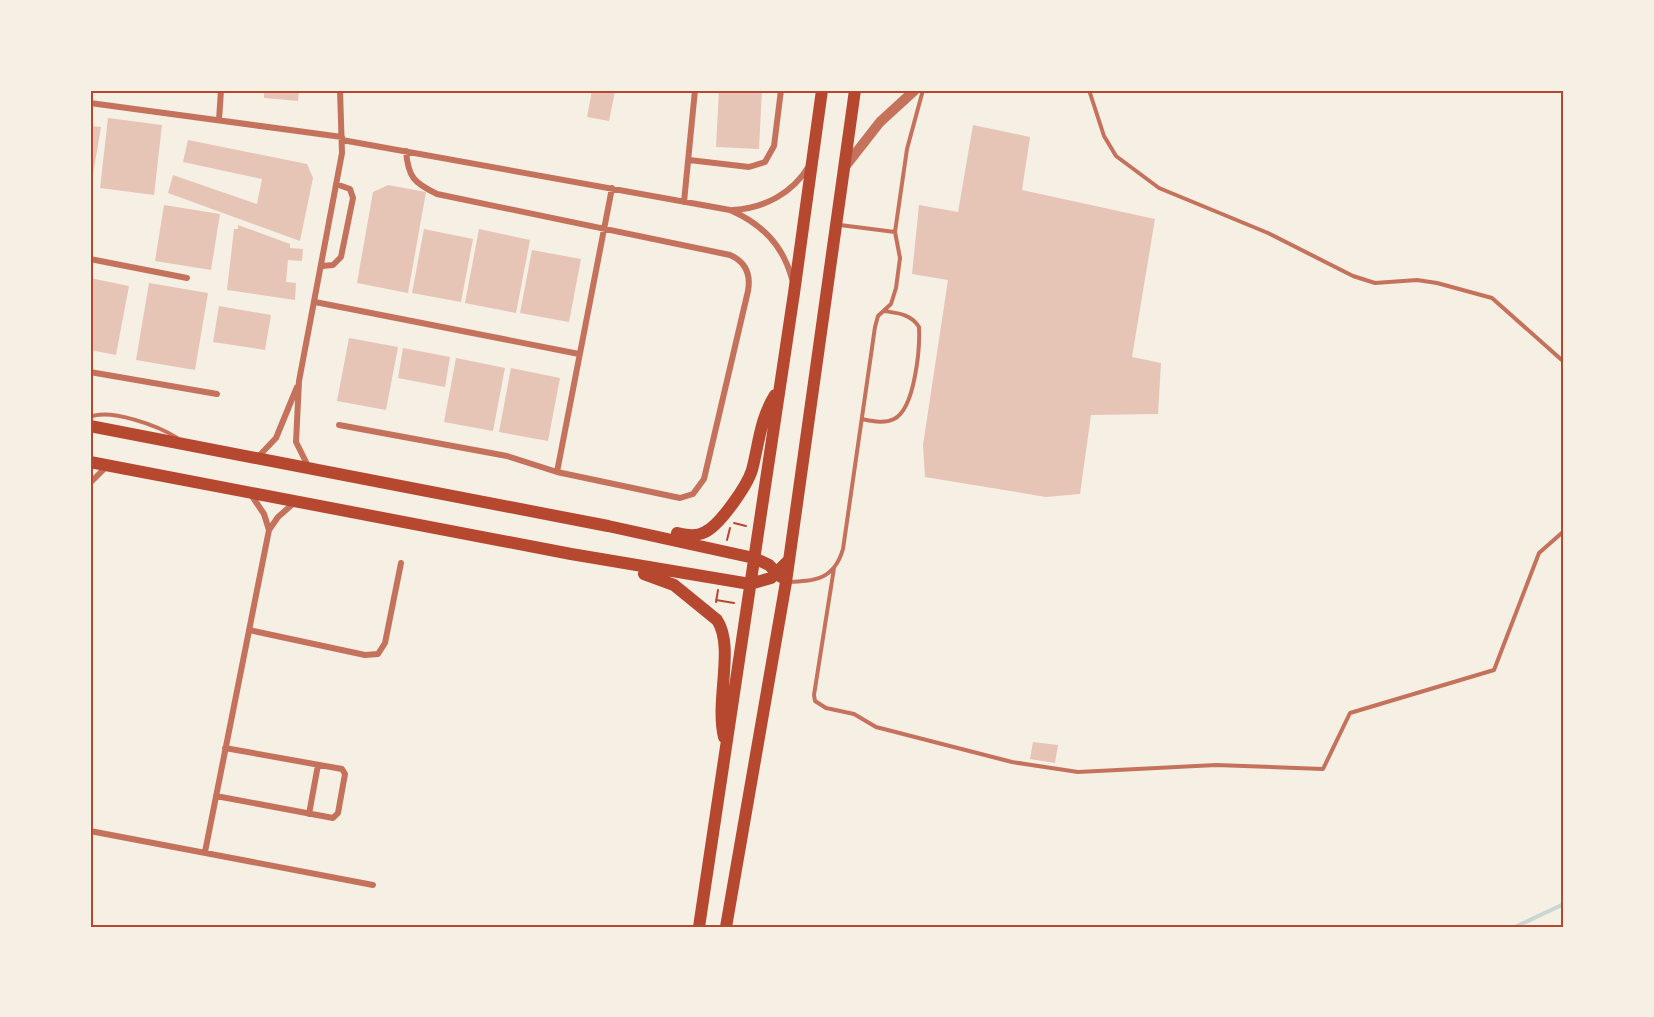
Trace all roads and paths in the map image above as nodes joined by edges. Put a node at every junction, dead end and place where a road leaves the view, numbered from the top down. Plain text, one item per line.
1 (221, 90) edge
2 (340, 90) edge
3 (695, 90) edge
4 (781, 90) edge
5 (822, 90) edge
6 (855, 90) edge
7 (915, 90) edge
8 (923, 90) edge
9 (1089, 90) edge
10 (90, 103) edge
11 (219, 120) junction
12 (342, 138) junction
13 (406, 151) junction
14 (814, 158) junction
15 (689, 160) junction
16 (843, 168) junction
17 (336, 184) junction
18 (612, 188) junction
19 (684, 202) junction
20 (730, 210) junction
21 (837, 224) junction
22 (604, 231) junction
23 (896, 232) junction
24 (90, 259) edge
25 (322, 266) junction
26 (187, 278) dead end
27 (794, 293) junction
28 (315, 302) junction
29 (884, 311) junction
30 (579, 354) junction
31 (1564, 362) edge
32 (90, 372) edge
33 (299, 381) junction
34 (779, 389) junction
35 (217, 394) dead end
36 (90, 417) edge
37 (862, 419) junction
38 (339, 425) dead end
39 (90, 426) edge
40 (185, 444) junction
41 (257, 458) junction
42 (90, 462) edge
43 (108, 466) junction
44 (311, 469) junction
45 (557, 472) junction
46 (90, 483) edge
47 (250, 493) junction
48 (295, 502) junction
49 (608, 526) junction
50 (269, 530) junction
51 (1564, 531) edge
52 (571, 554) junction
53 (754, 558) junction
54 (401, 563) dead end
55 (834, 568) junction
56 (782, 578) junction
57 (750, 584) junction
58 (249, 630) junction
59 (726, 746) junction
60 (225, 748) junction
61 (318, 765) junction
62 (216, 796) junction
63 (309, 813) junction
64 (90, 831) edge
65 (205, 852) junction
66 (373, 885) dead end
67 (699, 927) edge
68 (726, 927) edge

1 - 11 street
2 - 12 street
3 - 15 street
4 - 15 street
5 - 14 main road
6 - 16 main road
7 - 16 street
8 - 23 lane
9 - 31 lane
10 - 11 street
11 - 12 street
12 - 13 street
12 - 17 street
13 - 18 street
13 - 22 street
14 - 20 street
14 - 27 main road
15 - 19 street
16 - 21 main road
17 - 25 street
17 - 25 street
18 - 19 street
18 - 22 street
19 - 20 street
20 - 27 street
21 - 23 lane
21 - 56 main road
22 - 30 street
22 - 45 street
23 - 29 lane
24 - 26 street
25 - 28 street
27 - 34 main road
28 - 30 street
28 - 33 street
29 - 37 lane
29 - 37 lane
30 - 45 street
32 - 35 street
33 - 41 street
33 - 44 street
34 - 49 main road
34 - 53 main road
36 - 40 lane
37 - 55 lane
38 - 45 street
39 - 40 main road
40 - 41 main road
41 - 44 main road
42 - 43 main road
43 - 46 street
43 - 47 main road
44 - 49 main road
47 - 48 main road
47 - 50 street
48 - 50 street
48 - 52 main road
49 - 53 main road
50 - 58 street
51 - 55 lane
52 - 57 main road
52 - 59 main road
53 - 56 main road
53 - 57 main road
54 - 58 street
55 - 56 lane
56 - 57 main road
56 - 68 main road
57 - 59 main road
58 - 60 street
59 - 67 main road
60 - 61 street
60 - 62 street
61 - 63 street
61 - 63 street
62 - 63 street
62 - 65 street
64 - 65 street
65 - 66 street

